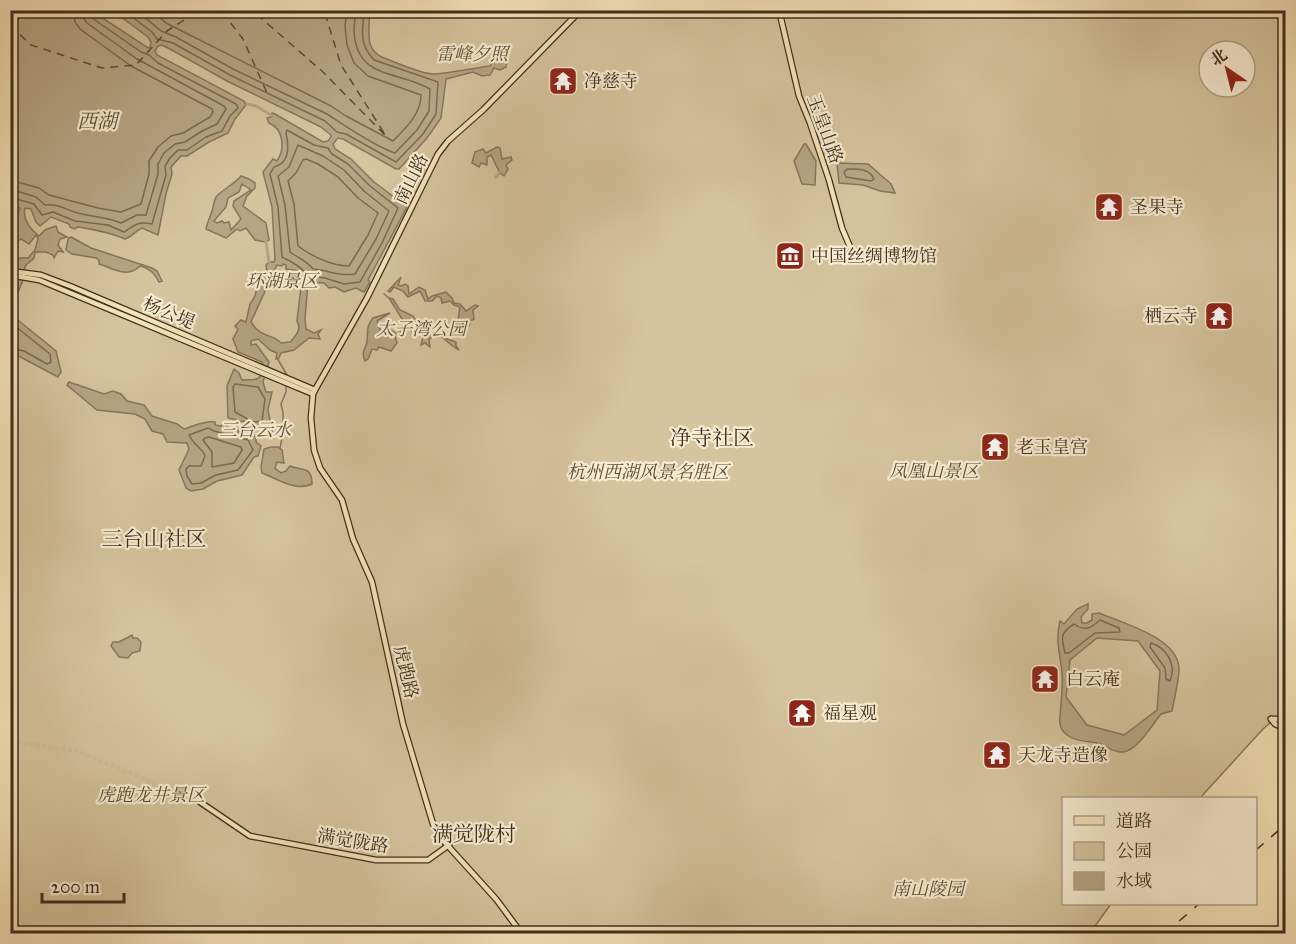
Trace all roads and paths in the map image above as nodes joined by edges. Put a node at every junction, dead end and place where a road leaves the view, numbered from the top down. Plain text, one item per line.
1 (581, 10) edge
2 (779, 10) edge
3 (853, 254) dead end
4 (10, 273) edge
5 (314, 392) junction
6 (1286, 724) edge
7 (1286, 729) edge
8 (200, 802) tunnel mouth
9 (449, 845) junction
10 (522, 933) edge

1 - 5 main road, 南山路
2 - 3 main road, 玉皇山路
4 - 5 main road, 杨公堤
5 - 9 main road, 虎跑路
6 - 7 main road
8 - 9 main road, 满觉陇路
9 - 10 main road, 虎跑路

